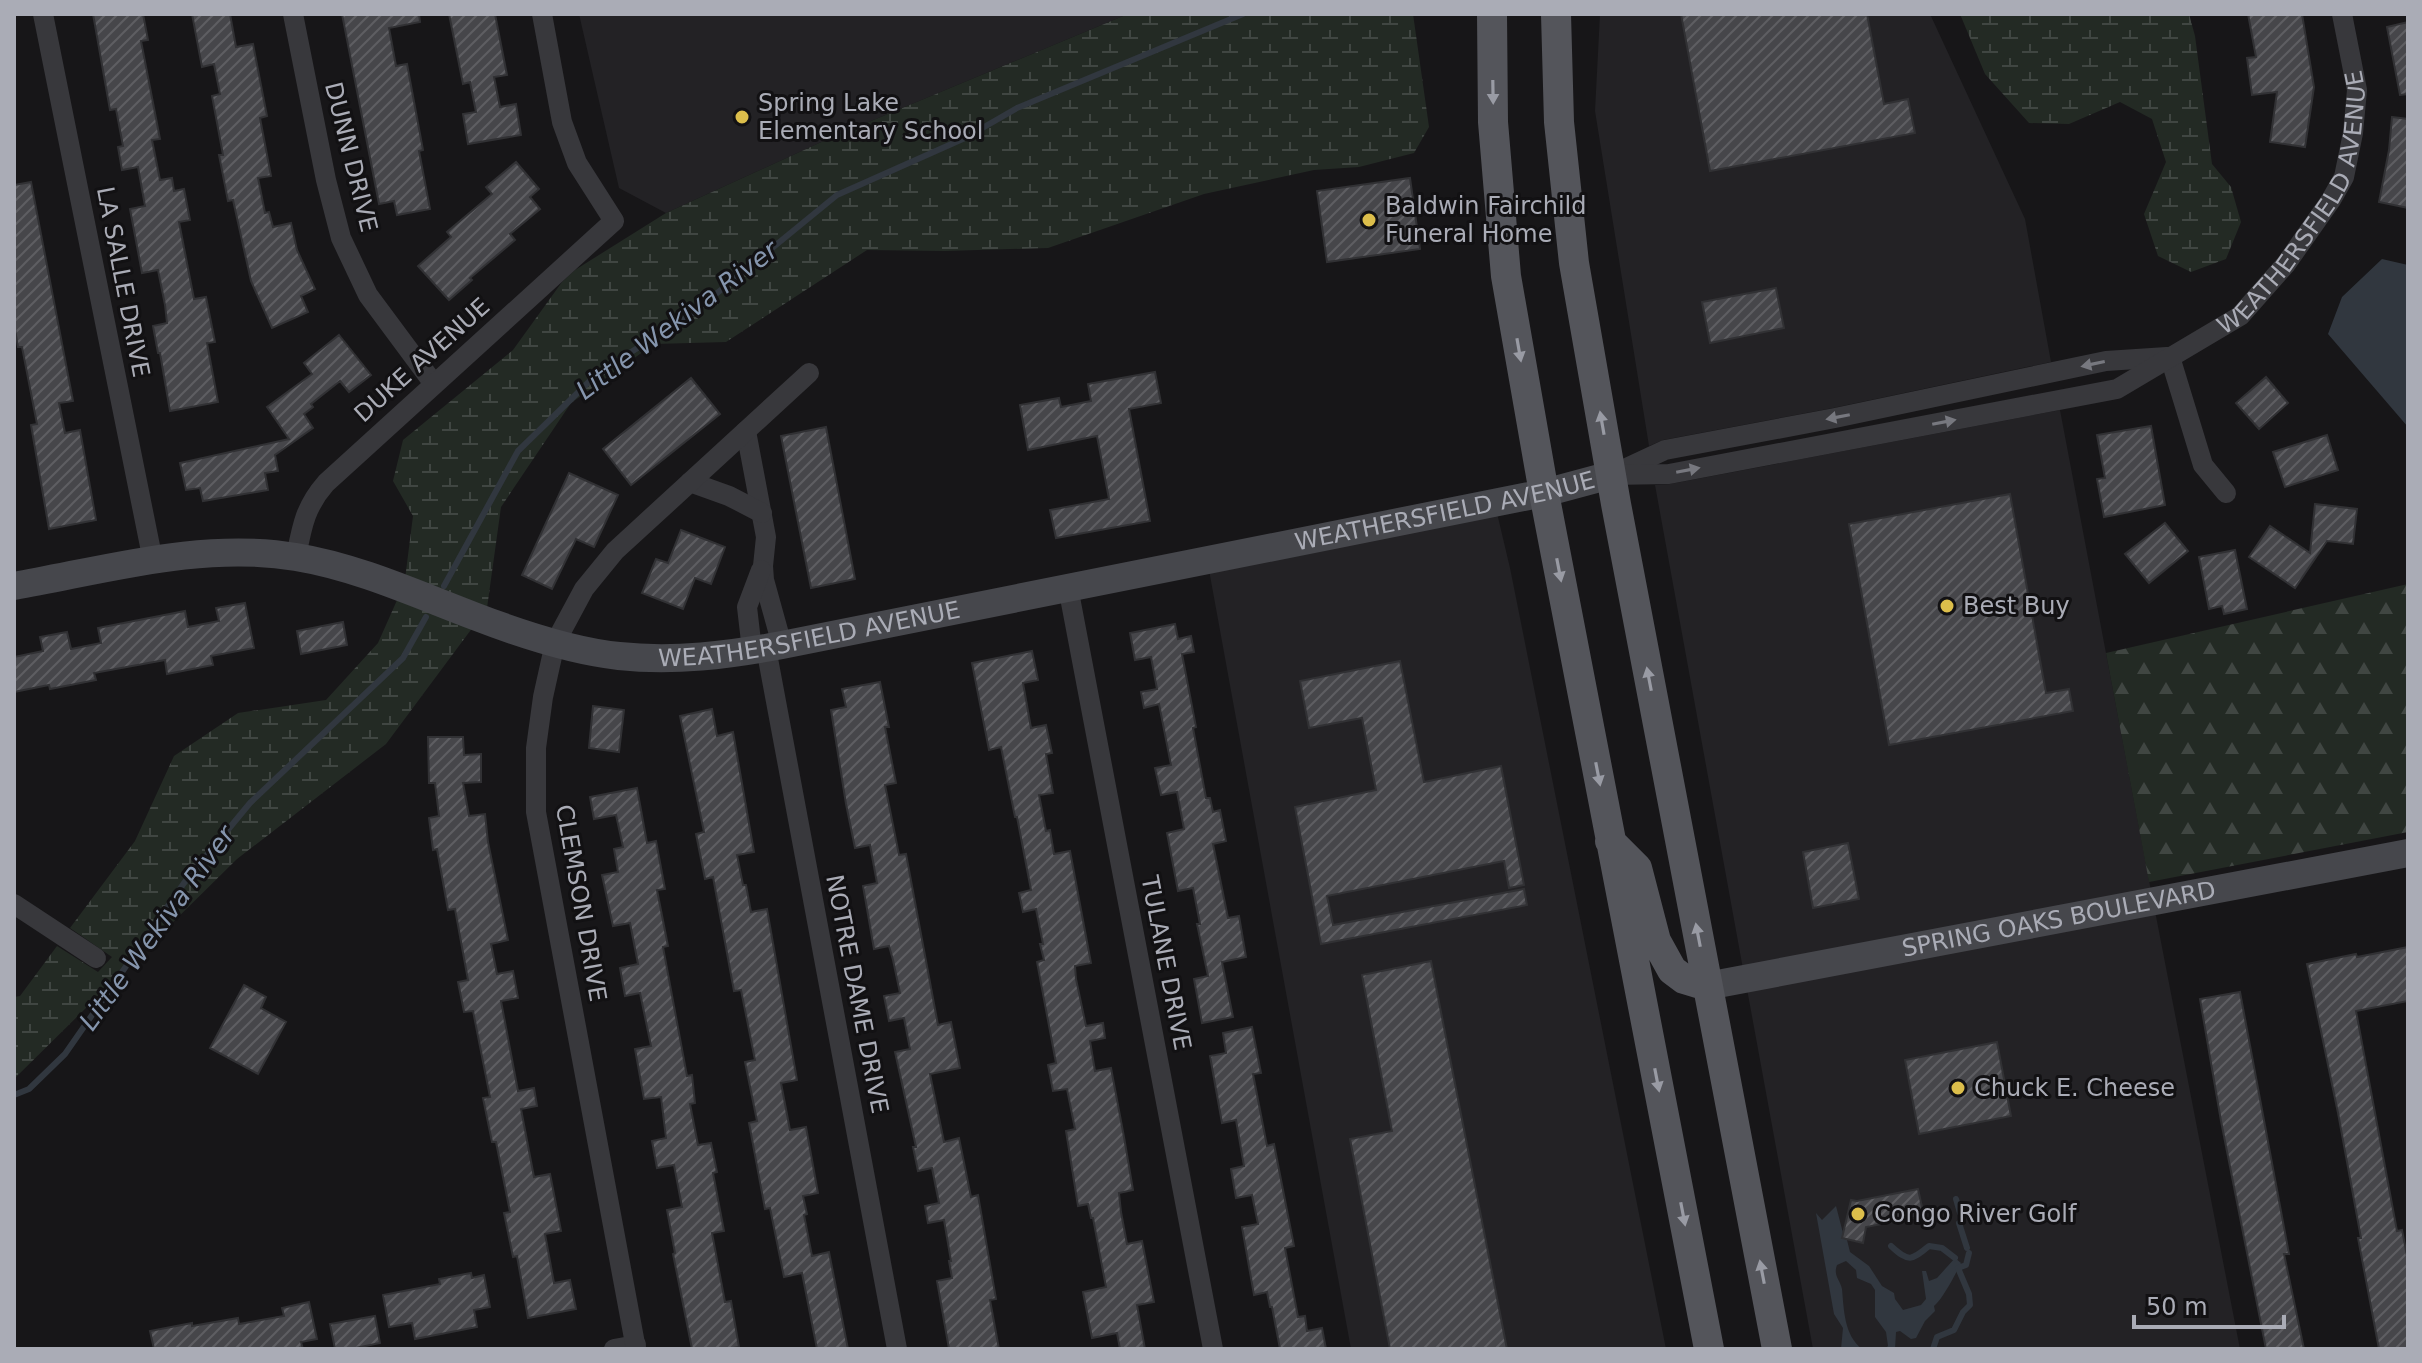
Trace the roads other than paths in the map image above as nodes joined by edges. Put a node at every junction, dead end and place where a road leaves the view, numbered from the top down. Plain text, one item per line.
1 (43, 14) edge
2 (293, 14) edge
3 (542, 14) edge
4 (1492, 14) edge
5 (1556, 14) edge
6 (2342, 14) edge
7 (2170, 357) junction
8 (809, 373) dead end
9 (434, 384) junction
10 (746, 431) junction
11 (1611, 475) junction
12 (690, 482) junction
13 (1544, 493) junction
14 (2226, 493) dead end
15 (762, 513) junction
16 (296, 557) junction
17 (153, 561) junction
18 (763, 566) junction
19 (14, 586) edge
20 (1068, 587) junction
21 (555, 643) junction
22 (767, 647) junction
23 (1610, 841) junction
24 (2408, 853) edge
25 (14, 904) edge
26 (96, 958) dead end
27 (1707, 986) junction
28 (636, 1347) edge
29 (614, 1349) edge
30 (897, 1349) edge
31 (1213, 1349) edge
32 (1709, 1349) edge
33 (1777, 1349) edge

1 - 17 street, LA SALLE DRIVE
2 - 9 street, DUNN DRIVE
3 - 9 street, DUKE AVENUE
4 -> 13 main road
11 -> 5 main road
6 - 7 street, WEATHERSFIELD AVENUE
7 -> 11 street, WEATHERSFIELD AVENUE
11 -> 7 street, WEATHERSFIELD AVENUE
7 - 14 street
8 - 10 street, CLEMSON DRIVE
9 - 16 street, DUKE AVENUE
10 - 12 street, CLEMSON DRIVE
10 - 15 street, NOTRE DAME DRIVE
11 - 13 street, WEATHERSFIELD AVENUE
27 -> 11 main road
12 - 15 street
12 - 21 street, CLEMSON DRIVE
13 - 20 street, WEATHERSFIELD AVENUE
13 -> 23 main road
15 - 18 street, NOTRE DAME DRIVE
16 - 17 street, WEATHERSFIELD AVENUE
16 - 21 street, WEATHERSFIELD AVENUE
17 - 19 street, WEATHERSFIELD AVENUE
18 - 22 street, NOTRE DAME DRIVE
18 - 22 street, NOTRE DAME DRIVE
20 - 22 street, WEATHERSFIELD AVENUE
20 - 31 street, TULANE DRIVE
21 - 22 street, WEATHERSFIELD AVENUE
21 - 28 street, CLEMSON DRIVE
22 - 30 street, NOTRE DAME DRIVE
23 - 27 main road
23 -> 32 main road
24 - 27 street, SPRING OAKS BOULEVARD
25 - 26 street
33 -> 27 main road
28 - 29 street

